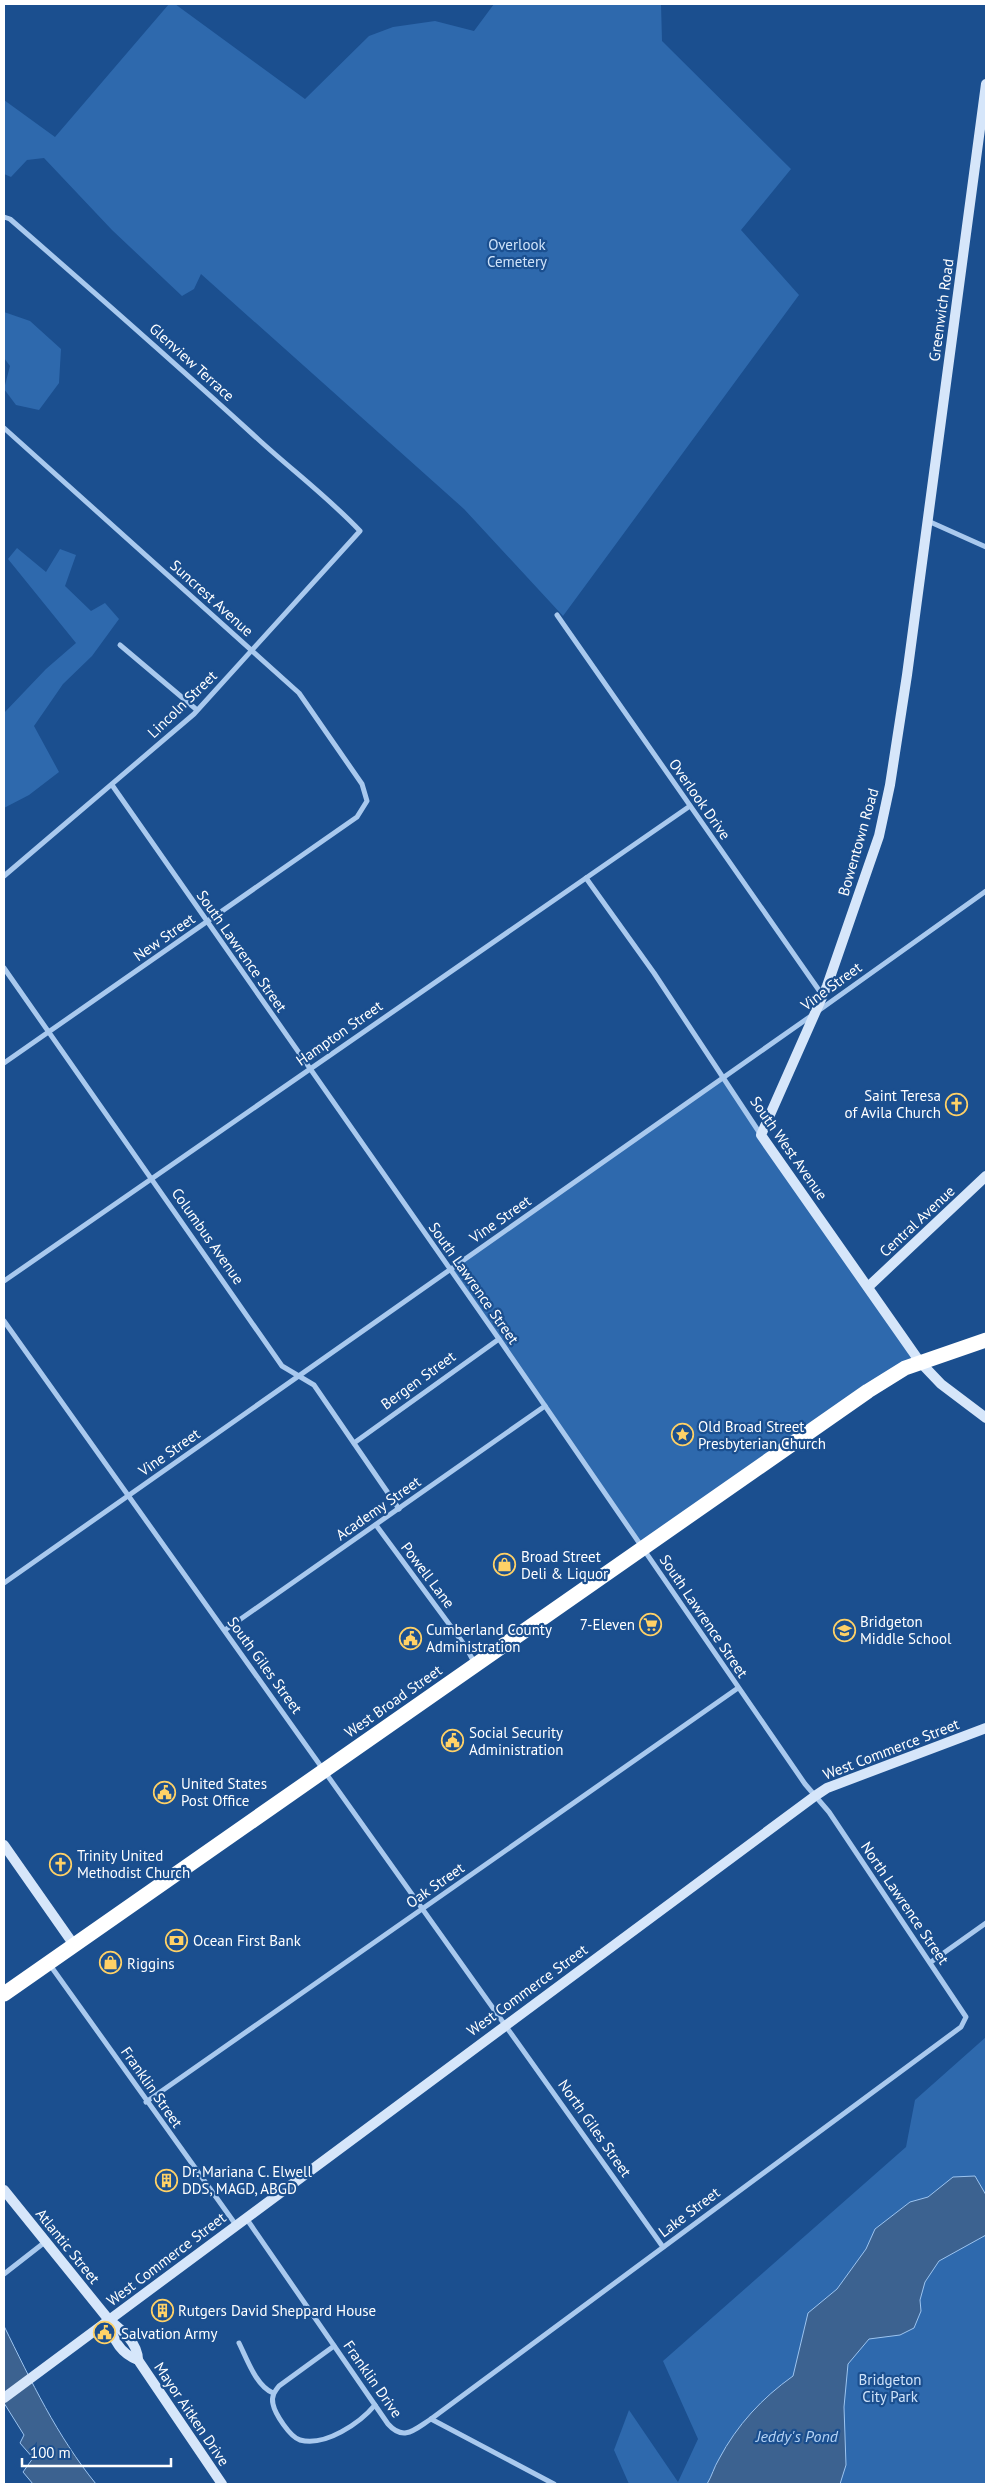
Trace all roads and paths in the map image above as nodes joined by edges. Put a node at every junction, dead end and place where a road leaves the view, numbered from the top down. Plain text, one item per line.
1 (986, 84) edge
2 (4, 217) edge
3 (4, 428) edge
4 (928, 521) junction
5 (360, 531) joint
6 (925, 540) joint
7 (986, 547) edge
8 (557, 615) dead end
9 (120, 645) dead end
10 (251, 651) junction
11 (197, 710) junction
12 (112, 785) junction
13 (690, 806) junction
14 (362, 811) joint
15 (4, 876) edge
16 (586, 878) junction
17 (986, 892) edge
18 (208, 922) junction
19 (4, 968) edge
20 (823, 996) junction
21 (816, 1012) junction
22 (49, 1032) junction
23 (4, 1063) edge
24 (310, 1069) junction
25 (724, 1078) junction
26 (761, 1135) junction
27 (986, 1176) edge
28 (152, 1179) junction
29 (450, 1269) junction
30 (4, 1281) edge
31 (868, 1287) junction
32 (4, 1321) edge
33 (499, 1339) junction
34 (986, 1340) edge
35 (920, 1362) junction
36 (300, 1375) junction
37 (545, 1406) junction
38 (986, 1418) edge
39 (354, 1443) junction
40 (128, 1496) junction
41 (399, 1509) junction
42 (376, 1525) junction
43 (642, 1548) junction
44 (4, 1583) edge
45 (225, 1630) junction
46 (476, 1665) junction
47 (738, 1688) junction
48 (986, 1728) edge
49 (325, 1770) junction
50 (815, 1796) junction
51 (4, 1846) edge
52 (423, 1908) junction
53 (986, 1923) edge
54 (74, 1945) junction
55 (931, 1962) junction
56 (49, 1963) junction
57 (4, 1994) edge
58 (506, 2024) junction
59 (962, 2026) joint
60 (146, 2102) junction
61 (4, 2190) edge
62 (246, 2218) junction
63 (236, 2225) junction
64 (46, 2241) junction
65 (663, 2247) junction
66 (4, 2274) edge
67 (109, 2320) junction
68 (238, 2343) dead end
69 (334, 2346) junction
70 (273, 2393) junction
71 (4, 2398) edge
72 (375, 2405) junction
73 (431, 2419) junction
74 (222, 2484) edge
75 (554, 2484) edge

1 - 4 main road, Greenwich Road
2 - 5 street, Glenview Terrace
3 - 10 street, Suncrest Avenue
4 - 6 main road, Greenwich Road
4 - 7 street
5 - 10 street, Lincoln Street
6 - 20 main road, Bowentown Road
8 - 13 street, Overlook Drive
9 - 11 street
10 - 11 street, Lincoln Street
10 - 14 street, Suncrest Avenue
11 - 12 street, Lincoln Street
12 - 15 street, Lincoln Street
12 - 18 street, South Lawrence Street
13 - 16 street, Hampton Street
13 - 20 street, Overlook Drive
14 - 18 street, New Street
16 - 24 street, Hampton Street
16 - 25 street, South West Avenue
17 - 21 street, Vine Street
18 - 22 street, New Street
18 - 24 street, South Lawrence Street
19 - 22 street, Columbus Avenue
20 - 21 main road, Bowentown Road
21 - 25 street, Vine Street
21 - 26 main road, Bowentown Road
22 - 23 street, New Street
22 - 28 street, Columbus Avenue
24 - 28 street, Hampton Street
24 - 29 street, South Lawrence Street
25 - 26 street, South West Avenue
25 - 29 street, Vine Street
26 - 31 main road, South West Avenue
27 - 31 main road, Central Avenue
28 - 30 street, Hampton Street
28 - 36 street, Columbus Avenue
29 - 33 street, South Lawrence Street
29 - 36 street, Vine Street
31 - 35 main road, South West Avenue
32 - 40 street, South Giles Street
33 - 37 street, South Lawrence Street
33 - 39 street, Bergen Street
34 - 35 highway, West Broad Street
35 - 38 main road, South West Avenue
35 - 43 highway, West Broad Street
36 - 39 street, Columbus Avenue
36 - 40 street, Vine Street
37 - 41 street, Academy Street
37 - 43 street, South Lawrence Street
39 - 41 street, Columbus Avenue
40 - 44 street, Vine Street
40 - 45 street, South Giles Street
41 - 42 street, Academy Street
42 - 45 street, Academy Street
42 - 46 street, Powell Lane
43 - 46 highway, West Broad Street
43 - 47 street, South Lawrence Street
45 - 49 street, South Giles Street
46 - 49 highway, West Broad Street
47 - 50 street, South Lawrence Street
47 - 52 street, Oak Street
48 - 50 main road, West Commerce Street
49 - 52 street, South Giles Street
49 - 54 highway, West Broad Street
50 - 55 street, North Lawrence Street
50 - 58 main road, West Commerce Street
51 - 54 main road
52 - 58 street, South Giles Street
52 - 60 street, Oak Street
53 - 55 street
54 - 56 highway, West Broad Street
55 - 59 street, North Lawrence Street
56 - 57 highway, West Broad Street
56 - 60 street, Franklin Street
58 - 62 main road, West Commerce Street
58 - 65 street, North Giles Street
59 - 65 street, Lake Street
60 - 63 street, Franklin Street
61 - 64 main road, Atlantic Street
62 - 63 main road, West Commerce Street
62 - 69 street, Franklin Drive
63 - 67 main road, West Commerce Street
64 - 66 street
64 - 67 main road, Atlantic Street
65 - 73 street, Lake Street
67 - 71 main road, West Commerce Street
67 - 74 main road, Mayor Aitken Drive
68 - 70 street
69 - 70 street
69 - 72 street, Franklin Drive
70 - 72 street
72 - 73 street, Franklin Drive
73 - 75 street

